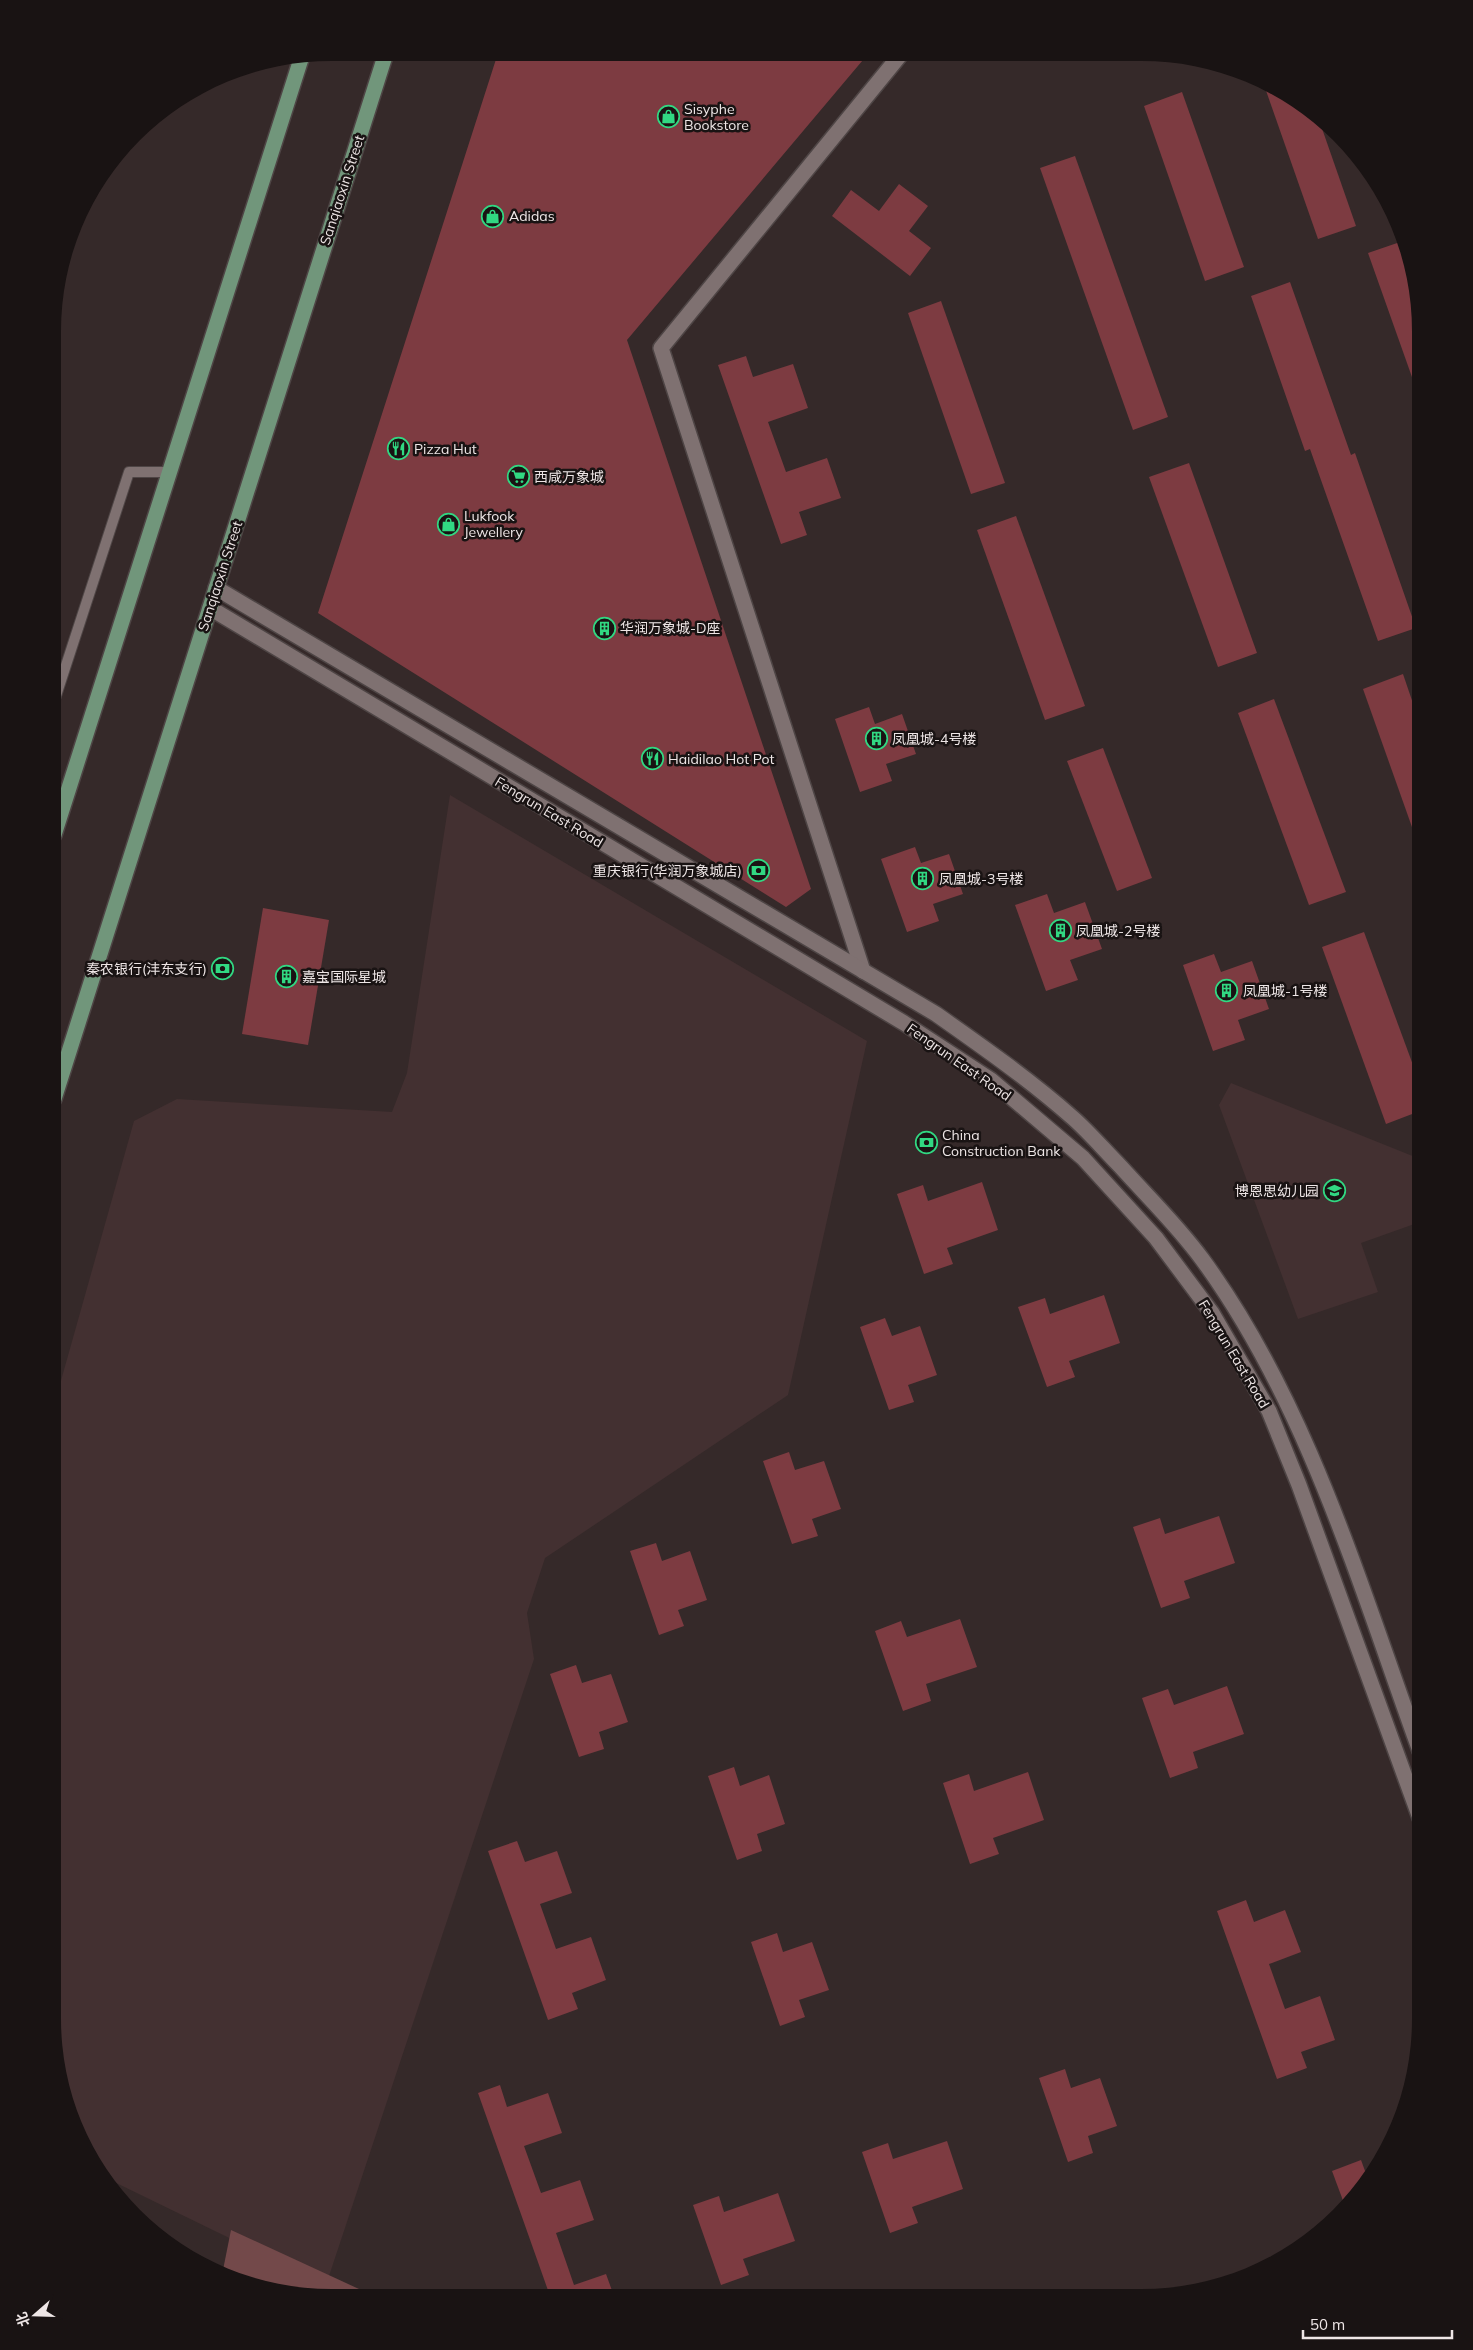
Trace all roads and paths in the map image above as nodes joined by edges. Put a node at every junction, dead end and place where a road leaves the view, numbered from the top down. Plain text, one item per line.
1 (383, 61) edge
2 (896, 61) edge
3 (299, 64) edge
4 (170, 472) junction
5 (216, 588) junction
6 (210, 608) junction
7 (61, 681) edge
8 (61, 813) edge
9 (863, 971) junction
10 (61, 1077) edge
11 (1412, 1729) edge
12 (1412, 1796) edge

1 - 5 main road, Sanqiaoxin Street
2 - 9 street
3 - 4 main road
4 - 7 lane
4 - 8 main road
5 - 6 main road, Sanqiaoxin Street
5 - 9 street, Fengrun East Road
6 - 10 main road, Sanqiaoxin Street
6 - 12 street, Fengrun East Road
9 - 11 street, Fengrun East Road

